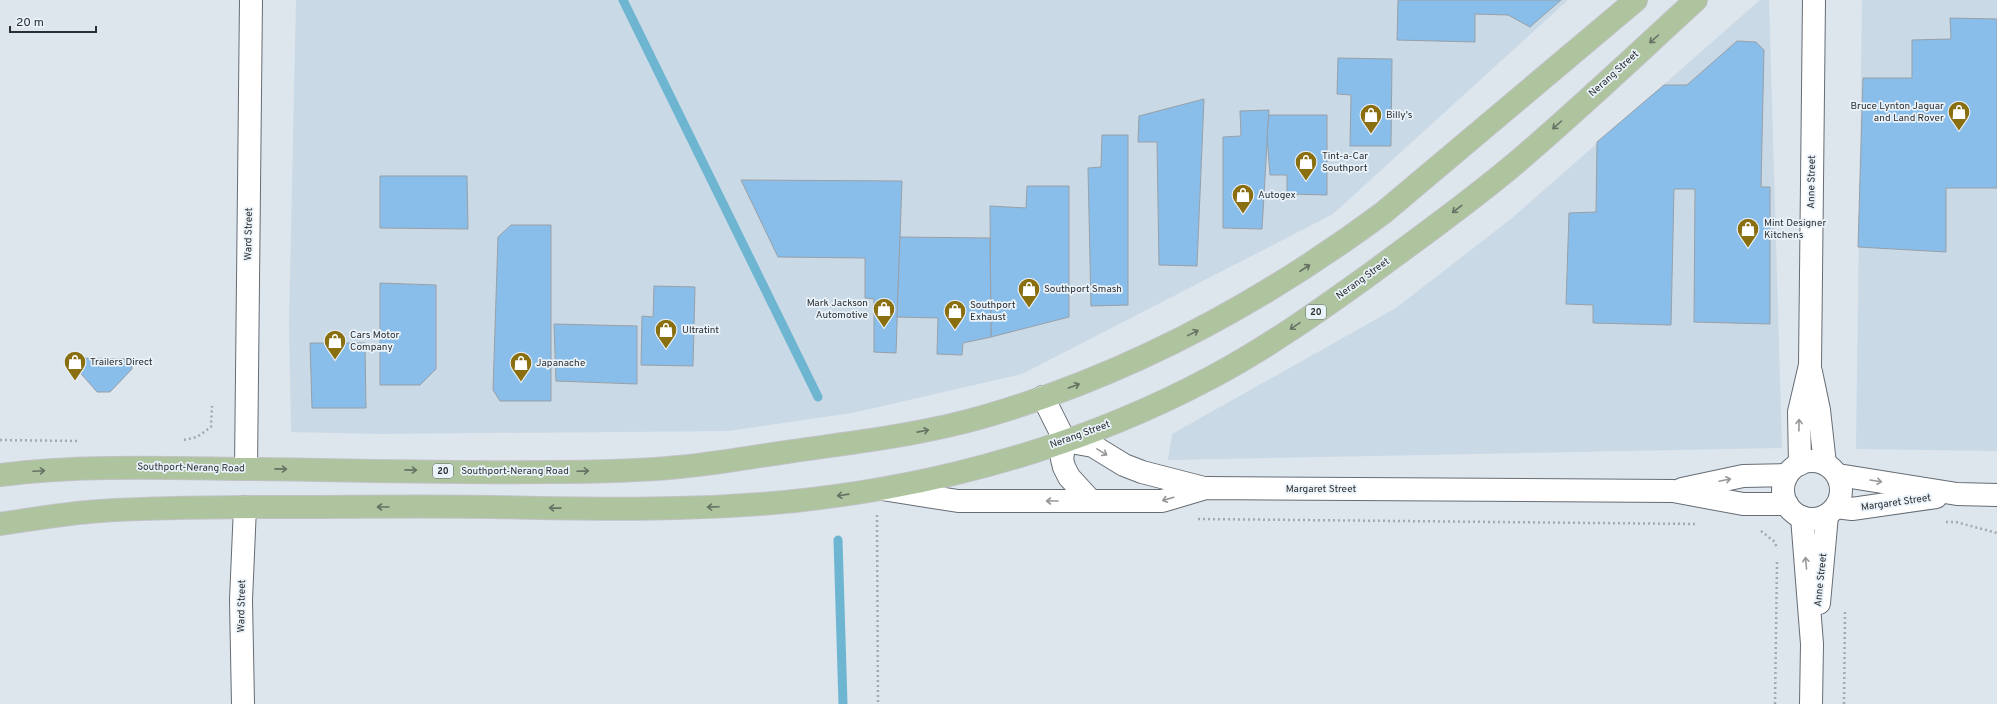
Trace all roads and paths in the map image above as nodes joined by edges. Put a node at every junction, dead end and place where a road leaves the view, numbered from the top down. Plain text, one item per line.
1 (252, 0) edge
2 (1624, 0) edge
3 (1636, 0) edge
4 (1696, 0) edge
5 (1814, 0) edge
6 (1614, 19) junction
7 (1810, 365) junction
8 (1043, 398) junction
9 (212, 406) dead end
10 (0, 440) edge
11 (80, 441) dead end
12 (180, 441) dead end
13 (1065, 441) junction
14 (246, 469) junction
15 (1831, 469) junction
16 (1793, 470) junction
17 (0, 475) edge
18 (1206, 488) junction
19 (878, 489) junction
20 (1673, 491) junction
21 (1957, 494) junction
22 (1997, 494) edge
23 (1091, 501) junction
24 (245, 507) junction
25 (1795, 510) junction
26 (1831, 511) junction
27 (1194, 519) dead end
28 (1941, 522) dead end
29 (0, 524) edge
30 (1704, 524) dead end
31 (1757, 529) dead end
32 (1997, 533) edge
33 (1778, 553) dead end
34 (1777, 561) dead end
35 (1845, 610) dead end
36 (1812, 644) junction
37 (242, 704) edge
38 (878, 704) edge
39 (1775, 704) edge
40 (1811, 704) edge
41 (1844, 704) edge

1 - 14 street, Ward Street
2 - 6 main road
3 - 6 main road, 20
4 -> 13 main road, Nerang Street / 20
5 - 7 street, Anne Street
8 -> 6 main road, 20
7 - 15 street, Anne Street
16 -> 7 street, Anne Street
8 - 13 street
14 -> 8 main road, Southport-Nerang Road / 20
9 - 12 path
10 - 11 path
13 -> 18 street
13 - 19 main road, Nerang Street / 20
13 - 23 street
17 -> 14 main road, Southport-Nerang Road / 20
15 - 16 street
15 -> 21 street, Margaret Street
15 - 26 street
20 -> 16 street, Margaret Street
16 - 25 street
18 - 20 street, Margaret Street
18 -> 23 street, Margaret Street
23 -> 19 street, Margaret Street
19 -> 24 main road, 20
19 - 38 path
20 - 25 street, Margaret Street
21 - 22 street, Margaret Street
21 - 26 street, Margaret Street
24 - 29 main road, 20
24 - 37 street, Ward Street
25 - 26 street
36 -> 25 street, Anne Street
26 - 36 street, Anne Street
27 - 30 path
28 - 32 path
31 - 33 path
34 - 39 path
35 - 41 path
36 - 40 street, Anne Street

